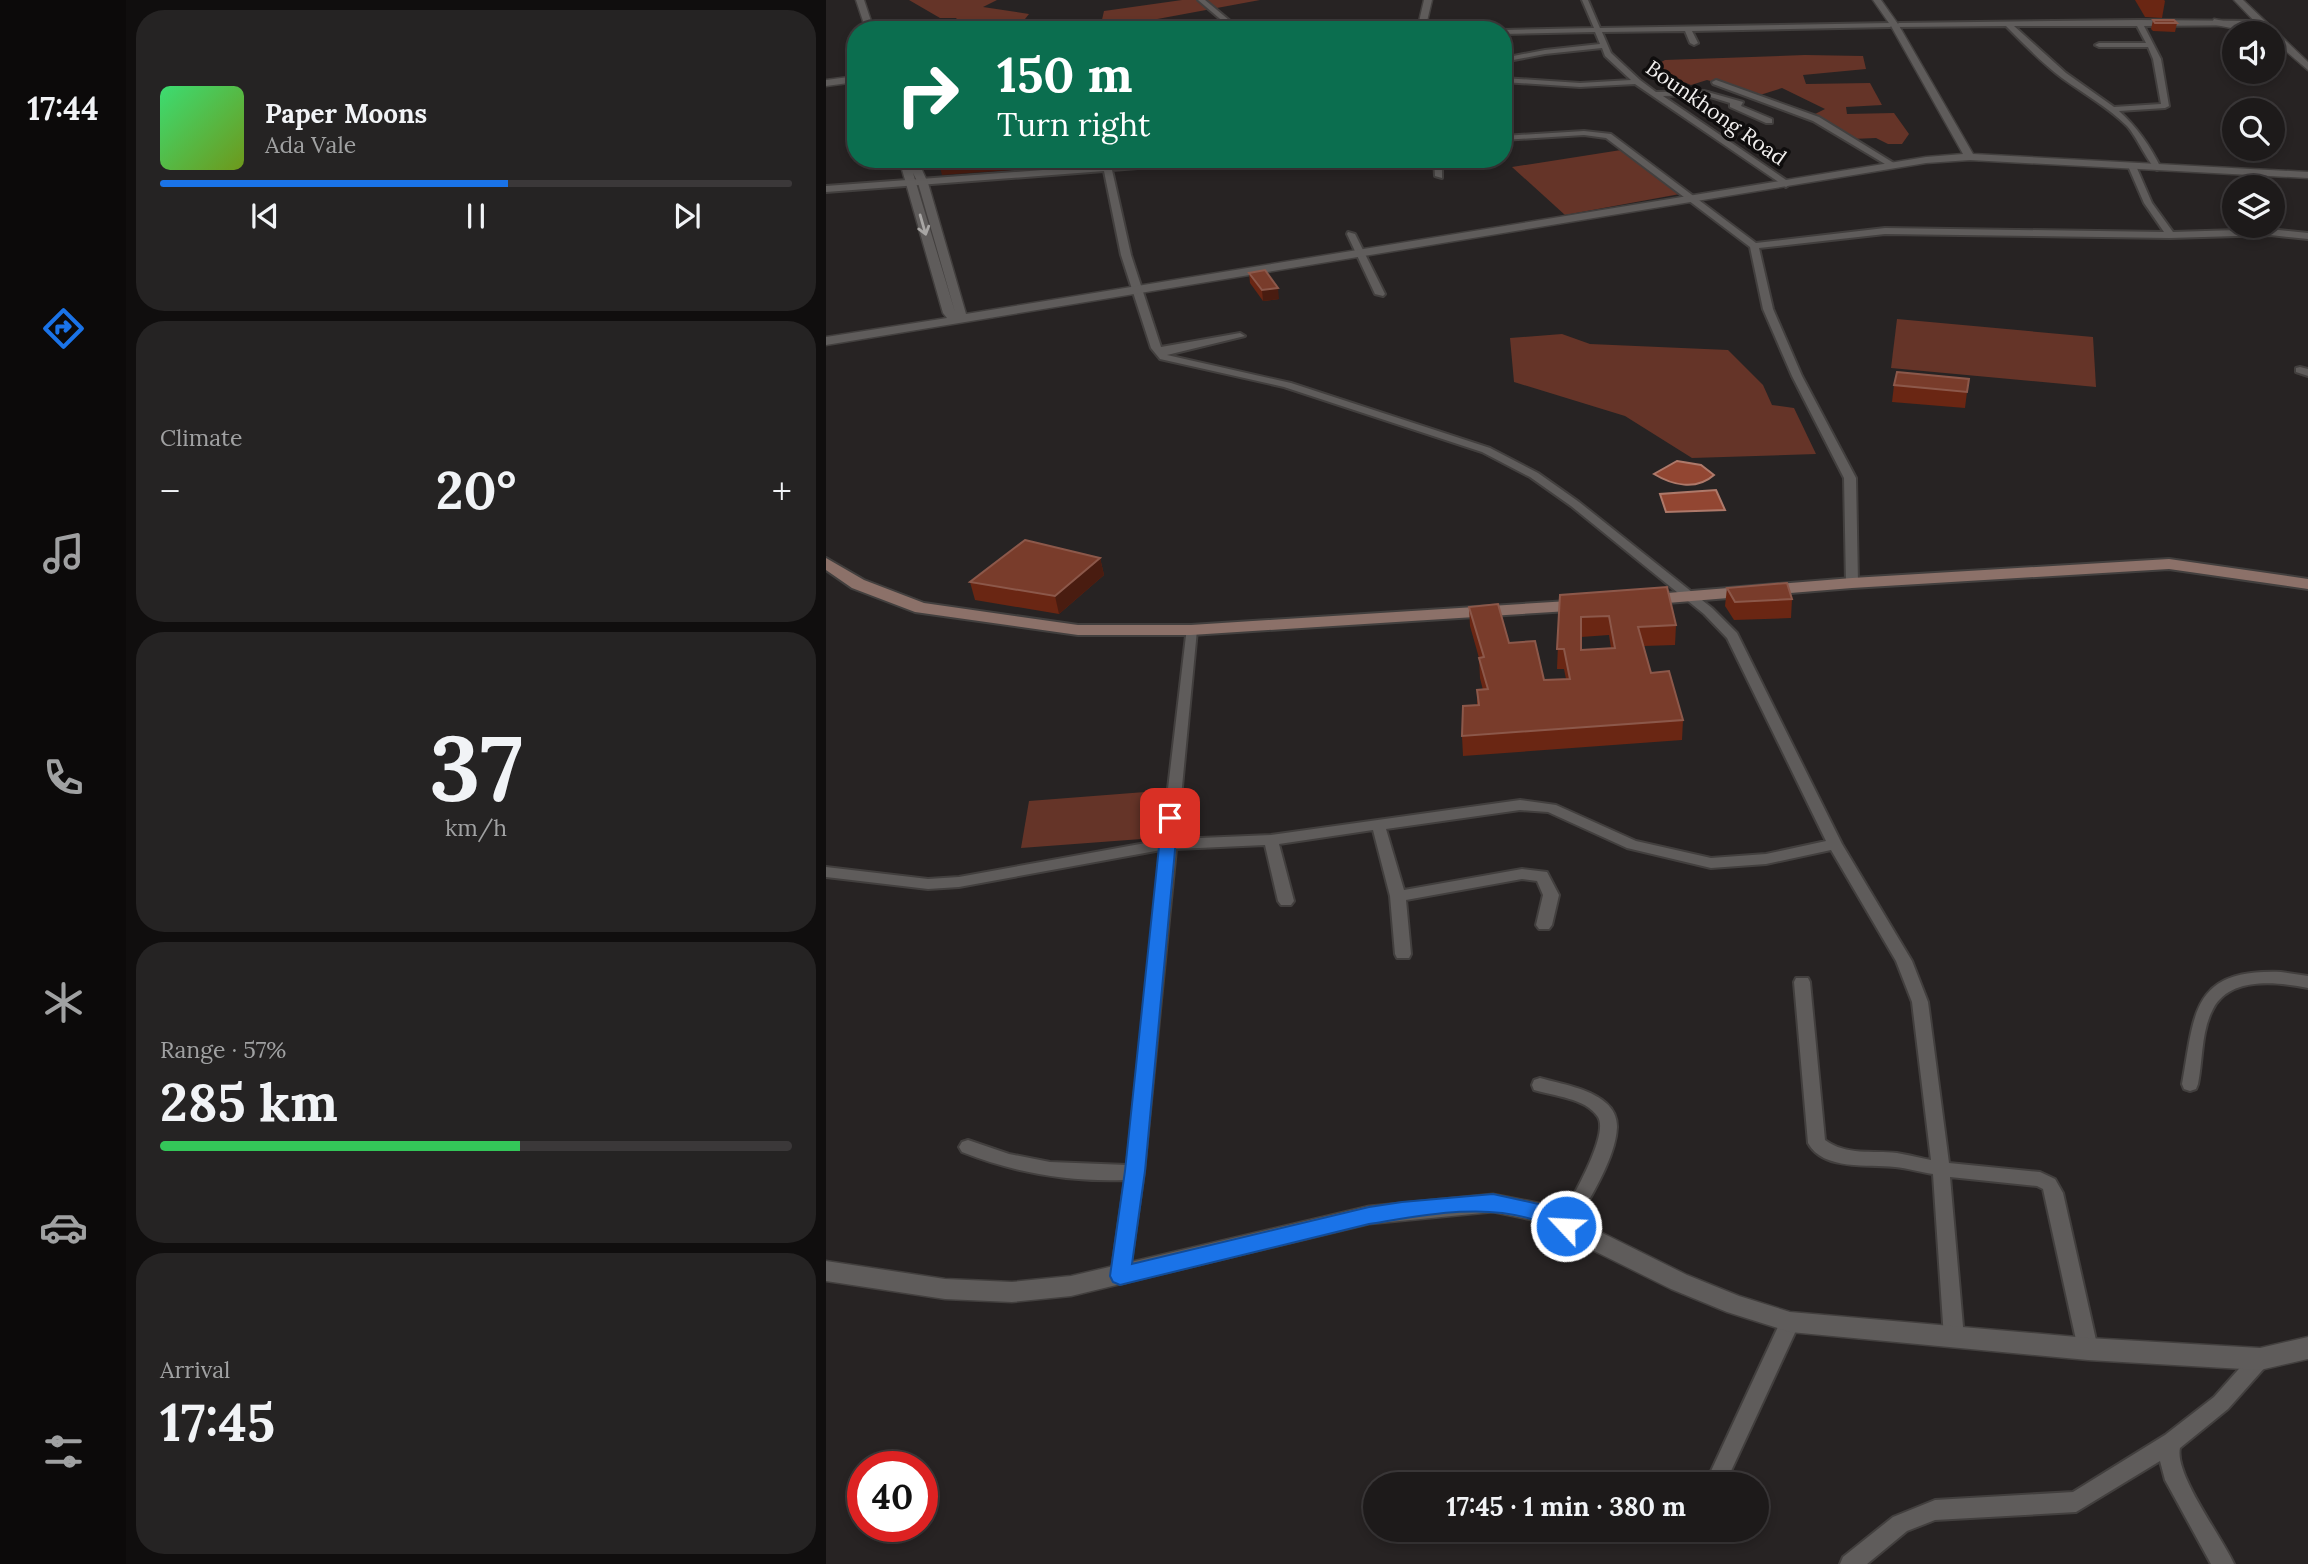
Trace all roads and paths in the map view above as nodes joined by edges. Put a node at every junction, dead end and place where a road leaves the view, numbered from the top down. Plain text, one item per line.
1 (852, 0) edge
2 (860, 0) edge
3 (1201, 0) edge
4 (1428, 0) edge
5 (1585, 0) edge
6 (1877, 0) edge
7 (2241, 4) edge
8 (2257, 20) joint
9 (859, 21) edge
10 (867, 21) edge
11 (1227, 21) edge
12 (1423, 21) edge
13 (2211, 21) junction
14 (2139, 22) junction
15 (2222, 23) edge
16 (2007, 24) junction
17 (1894, 25) junction
18 (1688, 29) junction
19 (1598, 31) junction
20 (1512, 32) edge
21 (1693, 44) dead end
22 (2099, 45) dead end
23 (2150, 45) junction
24 (1605, 46) junction
25 (2285, 46) edge
26 (1512, 59) edge
27 (2308, 68) edge
28 (847, 80) edge
29 (1512, 81) edge
30 (1637, 82) junction
31 (1716, 82) dead end
32 (826, 83) edge
33 (1652, 94) junction
34 (1761, 98) junction
35 (1740, 104) junction
36 (2116, 109) junction
37 (1769, 121) dead end
38 (1512, 138) edge
39 (1970, 157) junction
40 (1893, 165) junction
41 (2133, 166) junction
42 (2157, 167) junction
43 (909, 168) edge
44 (914, 168) edge
45 (1120, 168) edge
46 (1439, 168) edge
47 (1108, 169) junction
48 (2308, 175) edge
49 (1439, 176) dead end
50 (917, 183) junction
51 (1786, 184) junction
52 (826, 189) edge
53 (1694, 198) junction
54 (1351, 234) dead end
55 (2170, 235) junction
56 (2308, 236) edge
57 (1754, 246) junction
58 (1358, 254) junction
59 (1137, 290) junction
60 (1380, 294) dead end
61 (954, 319) junction
62 (1240, 336) dead end
63 (826, 341) edge
64 (1159, 352) junction
65 (826, 563) edge
66 (1852, 583) junction
67 (2308, 584) edge
68 (1687, 597) junction
69 (1191, 630) junction
70 (1378, 824) junction
71 (1271, 840) junction
72 (1167, 844) junction
73 (1835, 844) junction
74 (826, 872) edge
75 (1398, 896) junction
76 (1286, 901) dead end
77 (1544, 925) dead end
78 (1403, 954) dead end
79 (1802, 982) dead end
80 (2308, 982) edge
81 (2190, 1084) dead end
82 (1540, 1085) dead end
83 (968, 1147) dead end
84 (1941, 1169) junction
85 (1135, 1171) junction
86 (1566, 1226) junction
87 (826, 1271) edge
88 (1120, 1276) junction
89 (1790, 1322) junction
90 (1954, 1338) junction
91 (2308, 1348) edge
92 (2088, 1349) junction
93 (2260, 1359) junction
94 (2172, 1442) junction
95 (1721, 1472) edge
96 (1851, 1564) edge
97 (2223, 1564) edge

1 - 9 street
2 - 10 street
3 - 11 street
4 - 12 street
5 - 19 street, Bounkhong Road
6 - 17 street
7 - 8 street
7 - 13 street
8 - 13 street
13 - 14 street
13 - 15 street
14 - 16 street
14 - 23 street
16 - 17 street
16 - 36 street
17 - 18 street
17 - 39 street
18 - 19 street
18 - 21 street
19 - 20 street
19 - 24 street, Bounkhong Road
22 - 23 street
23 - 36 street
24 - 26 street
24 - 30 street, Bounkhong Road
25 - 27 street
28 - 32 street
29 - 30 street
30 - 33 street, Bounkhong Road
31 - 34 street
33 - 35 street
33 - 51 street, Bounkhong Road
34 - 35 street
34 - 40 street
35 - 37 street
36 - 42 street
38 - 53 street
39 - 40 street
39 - 41 street
40 - 51 street
41 - 42 street
41 - 55 street
42 - 48 street
43 - 50 street
44 - 50 street
45 - 47 street
46 - 49 street
47 - 50 street
47 - 59 street
50 - 52 street
50 - 61 street
51 - 53 street
53 - 57 street
53 - 58 street
54 - 58 street
55 - 56 street
55 - 57 street
57 - 66 street
58 - 59 street
58 - 60 street
59 - 61 street
59 - 64 street
61 - 63 street
62 - 64 street
64 - 68 street
65 - 69 main road
66 - 67 main road
66 - 68 main road
68 - 69 main road
68 - 73 street
69 - 72 street
70 - 71 street
70 - 73 street
70 - 75 street
71 - 72 street
71 - 76 street
72 - 74 street
72 - 85 street
73 - 84 street
75 - 77 street
75 - 78 street
79 - 84 street
80 - 81 street
82 - 86 street
83 - 85 street
84 - 90 street
84 - 92 street
85 - 88 street
86 - 88 street
86 - 89 street
87 - 88 street
89 - 90 street
89 - 95 street
90 - 92 street
91 - 93 street
92 - 93 street
93 - 94 street
94 - 96 street
94 - 97 street

